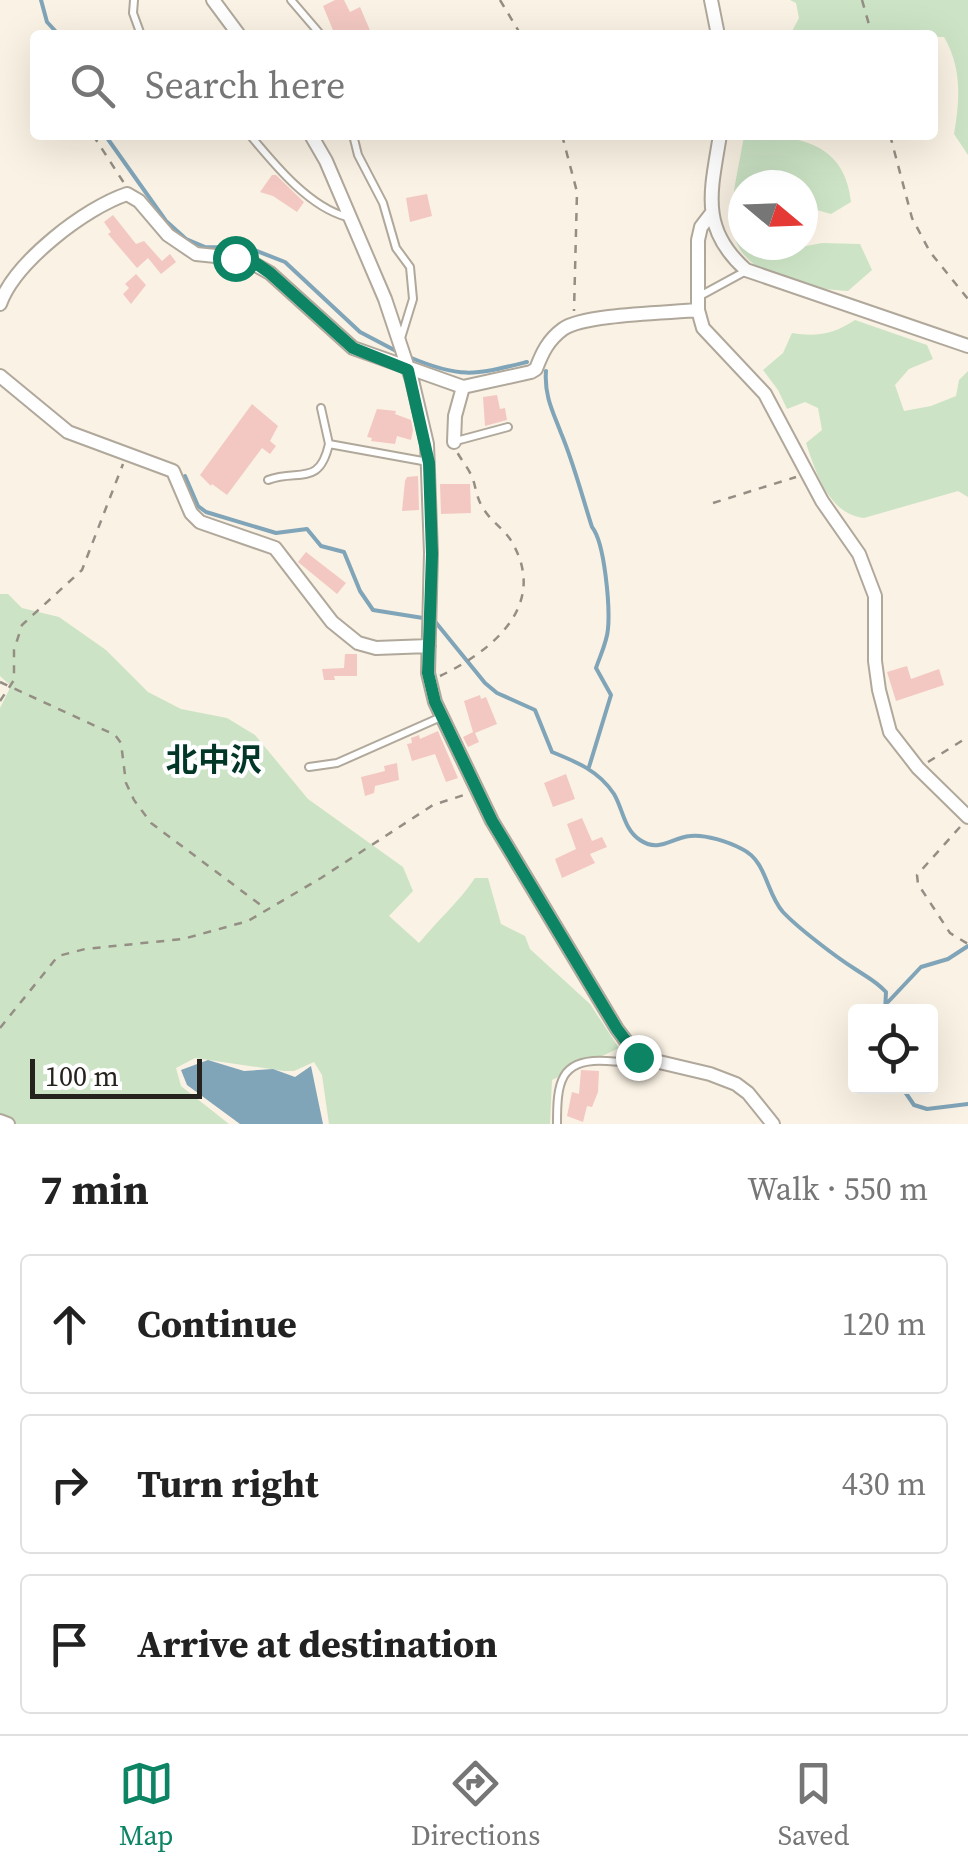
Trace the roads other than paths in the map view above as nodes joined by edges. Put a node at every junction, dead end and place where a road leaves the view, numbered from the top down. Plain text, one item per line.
1 (134, 0) edge
2 (213, 0) edge
3 (291, 0) edge
4 (711, 0) edge
5 (139, 30) edge
6 (235, 30) edge
7 (318, 30) edge
8 (717, 30) edge
9 (255, 140) edge
10 (312, 140) edge
11 (355, 140) edge
12 (719, 140) edge
13 (711, 214) junction
14 (351, 218) junction
15 (746, 270) junction
16 (0, 304) edge
17 (697, 304) junction
18 (399, 344) junction
19 (968, 346) edge
20 (408, 370) junction
21 (0, 376) edge
22 (463, 387) junction
23 (321, 408) dead end
24 (508, 427) dead end
25 (454, 442) joint
26 (329, 444) junction
27 (429, 463) junction
28 (268, 480) dead end
29 (429, 646) junction
30 (441, 717) junction
31 (309, 767) dead end
32 (968, 818) edge
33 (638, 1057) junction
34 (0, 1121) edge
35 (8, 1124) edge
36 (557, 1124) edge
37 (773, 1124) edge

1 - 5 lane
2 - 6 street
3 - 7 lane
4 - 8 street
9 - 14 lane
10 - 14 street
11 - 18 lane
12 - 13 street
13 - 15 street
13 - 17 street
14 - 18 street
15 - 17 lane
15 - 19 street
16 - 20 street
17 - 22 street
17 - 32 street
18 - 20 street
20 - 22 street
20 - 27 street
21 - 29 street
22 - 25 street
23 - 26 lane
24 - 25 lane
26 - 27 lane
26 - 28 lane
27 - 29 street
29 - 30 street
30 - 31 lane
30 - 33 street
33 - 36 lane
33 - 37 street
34 - 35 street

